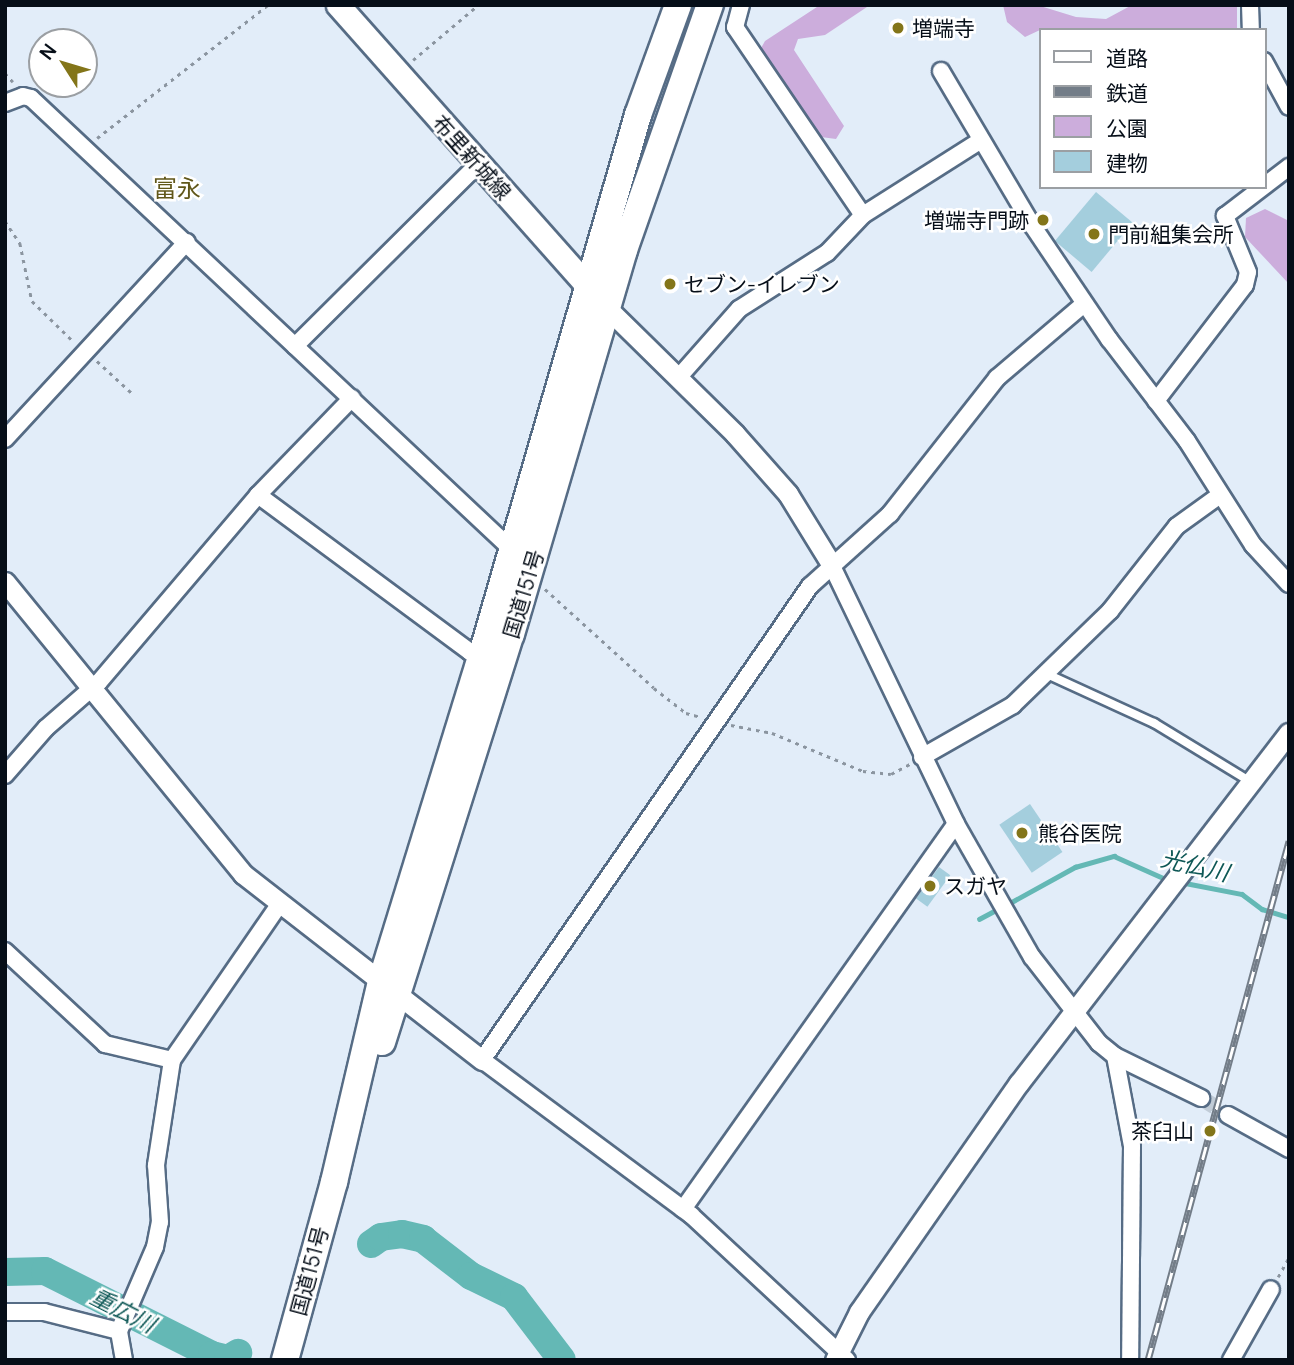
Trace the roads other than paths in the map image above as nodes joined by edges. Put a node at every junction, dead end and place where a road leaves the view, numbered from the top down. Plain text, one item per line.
1 (338, 5) edge
2 (678, 5) edge
3 (710, 5) edge
4 (741, 5) edge
5 (1250, 5) edge
6 (1251, 28) edge
7 (1266, 65) edge
8 (941, 71) dead end
9 (5, 103) edge
10 (1289, 107) edge
11 (981, 140) junction
12 (478, 164) junction
13 (1289, 167) edge
14 (1266, 185) edge
15 (1261, 189) edge
16 (863, 215) junction
17 (187, 243) junction
18 (588, 288) junction
19 (1084, 304) junction
20 (608, 309) junction
21 (295, 346) junction
22 (678, 378) junction
23 (352, 398) junction
24 (1156, 401) junction
25 (5, 439) edge
26 (258, 495) junction
27 (1220, 495) junction
28 (510, 548) junction
29 (831, 564) junction
30 (5, 582) edge
31 (1289, 584) edge
32 (483, 651) junction
33 (1047, 674) junction
34 (91, 689) junction
35 (1289, 733) edge
36 (922, 757) junction
37 (5, 775) edge
38 (1252, 783) junction
39 (956, 824) junction
40 (279, 905) junction
41 (5, 951) edge
42 (389, 989) junction
43 (1074, 1013) junction
44 (1115, 1056) junction
45 (172, 1060) junction
46 (482, 1060) junction
47 (1201, 1098) tunnel mouth
48 (1228, 1115) tunnel mouth
49 (1289, 1149) edge
50 (683, 1209) junction
51 (1271, 1289) road end
52 (5, 1312) edge
53 (120, 1326) junction
54 (841, 1358) edge
55 (124, 1360) edge
56 (285, 1360) edge
57 (1130, 1360) edge
58 (1231, 1360) edge

1 - 12 main road, 布里新城線
2 - 18 highway, 国道151号
3 - 20 highway, 国道151号
4 - 16 street
5 - 6 street
7 - 10 street
8 - 11 street
9 - 17 street
11 - 16 street
11 - 19 street
12 - 18 main road, 布里新城線
12 - 21 street
13 - 14 street
15 - 24 street
16 - 22 street
17 - 21 street
17 - 25 street
18 - 20 main road, 布里新城線
18 - 28 highway, 国道151号
19 - 24 street
19 - 29 street
20 - 22 street
20 - 42 highway, 国道151号
21 - 23 street
22 - 29 street
23 - 26 street
23 - 28 street
24 - 27 street
26 - 32 street
26 - 34 street
27 - 31 street
27 - 33 street
28 - 32 highway, 国道151号
29 - 36 street
29 - 46 street
30 - 34 street
32 - 42 highway, 国道151号
33 - 36 street
33 - 38 lane
34 - 37 street
34 - 40 street
35 - 38 street
36 - 39 street
38 - 43 street
39 - 43 street
39 - 50 street
40 - 42 street
40 - 45 street
41 - 45 street
42 - 46 street
42 - 56 highway, 国道151号
43 - 44 street
43 - 54 street
44 - 47 street
44 - 57 street
45 - 53 street
46 - 50 street
48 - 49 street
50 - 54 street
51 - 58 street
52 - 53 street
53 - 55 street

